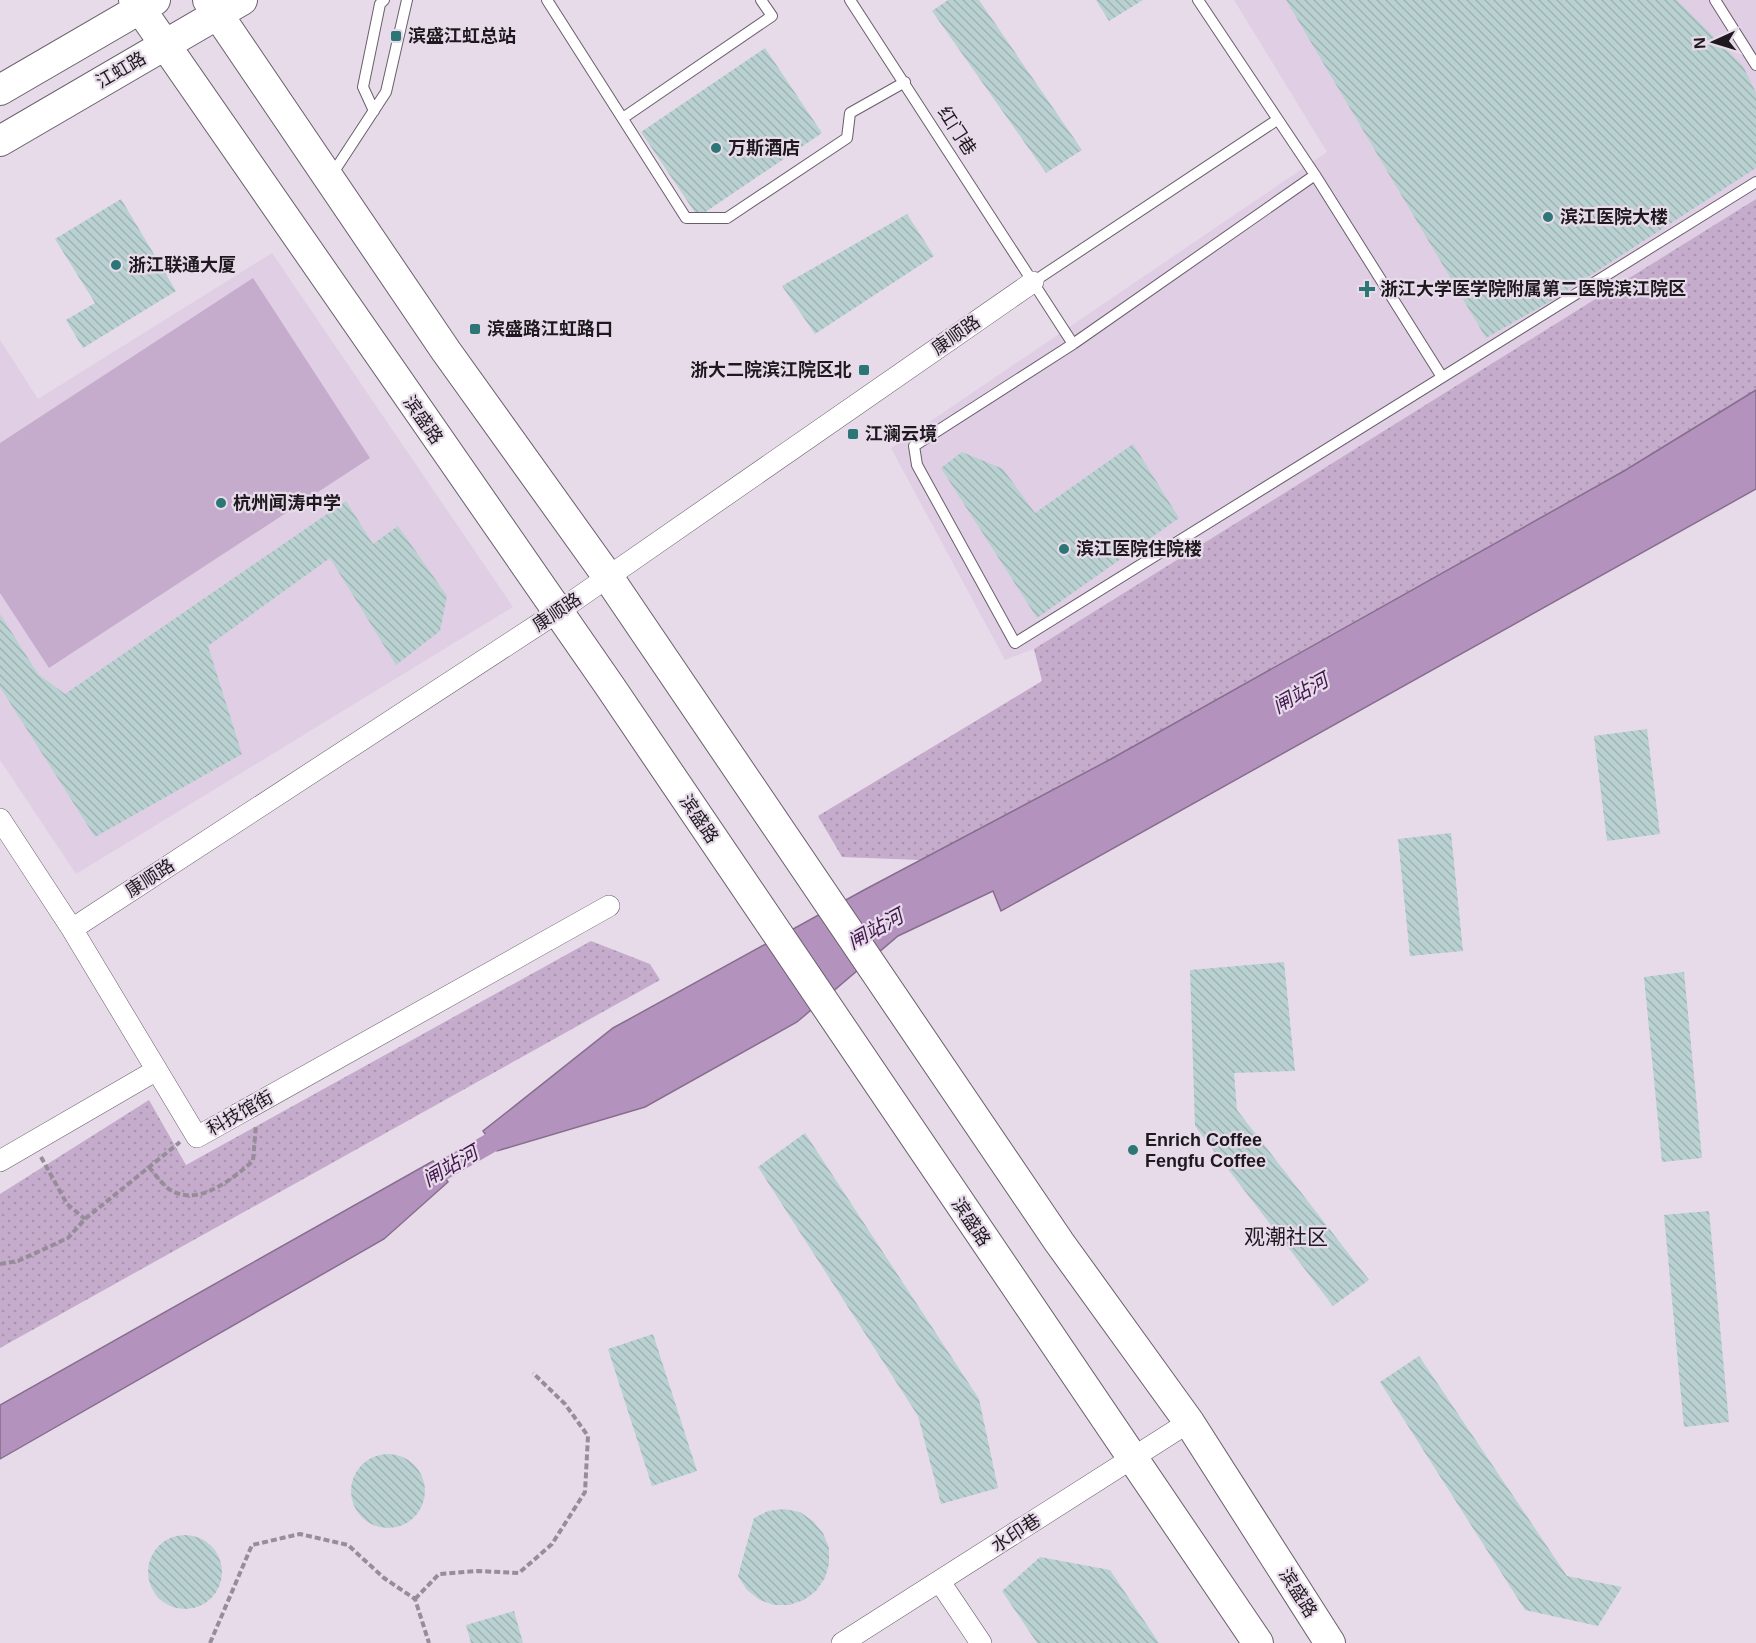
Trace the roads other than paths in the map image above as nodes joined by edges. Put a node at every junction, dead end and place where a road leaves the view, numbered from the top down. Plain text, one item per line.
1 (384, 0) edge
2 (407, 0) edge
3 (547, 0) edge
4 (761, 0) edge
5 (850, 0) edge
6 (1198, 0) edge
7 (1714, 0) edge
8 (143, 3) edge
9 (222, 5) edge
10 (164, 45) junction
11 (1756, 64) edge
12 (906, 82) junction
13 (0, 90) edge
14 (374, 111) junction
15 (623, 118) junction
16 (1277, 120) junction
17 (0, 141) edge
18 (1316, 175) junction
19 (329, 179) junction
20 (1756, 182) edge
21 (1034, 282) junction
22 (1073, 344) junction
23 (1442, 377) junction
24 (608, 577) junction
25 (556, 613) junction
26 (0, 819) edge
27 (609, 906) dead end
28 (72, 929) junction
29 (155, 1071) junction
30 (0, 1161) edge
31 (1189, 1422) junction
32 (1132, 1459) junction
33 (940, 1582) junction
34 (842, 1643) edge
35 (981, 1643) edge
36 (1258, 1643) edge
37 (1329, 1643) edge

1 - 14 lane
2 - 14 lane
3 - 15 lane
4 - 15 lane
5 - 12 lane, 红门巷
6 - 16 lane
7 - 11 lane
8 - 10 main road, 滨盛路
8 - 13 main road
9 - 10 main road, 江虹路
9 - 19 main road, 滨盛路
10 - 17 main road, 江虹路
10 - 25 main road, 滨盛路
12 - 15 lane
12 - 21 lane, 红门巷
14 - 19 lane
16 - 18 lane
16 - 21 lane
18 - 22 lane
18 - 23 lane
19 - 24 main road, 滨盛路
20 - 23 lane
21 - 22 lane, 红门巷
21 - 24 street, 康顺路
22 - 23 lane
24 - 25 street, 康顺路
24 - 31 main road, 滨盛路
25 - 28 street, 康顺路
25 - 32 main road, 滨盛路
26 - 28 street, 科技馆街
27 - 29 street, 科技馆街
28 - 29 street, 科技馆街
29 - 30 street
31 - 32 street, 水印巷
31 - 37 main road, 滨盛路
32 - 33 street, 水印巷
32 - 36 main road, 滨盛路
33 - 34 street, 水印巷
33 - 35 street

